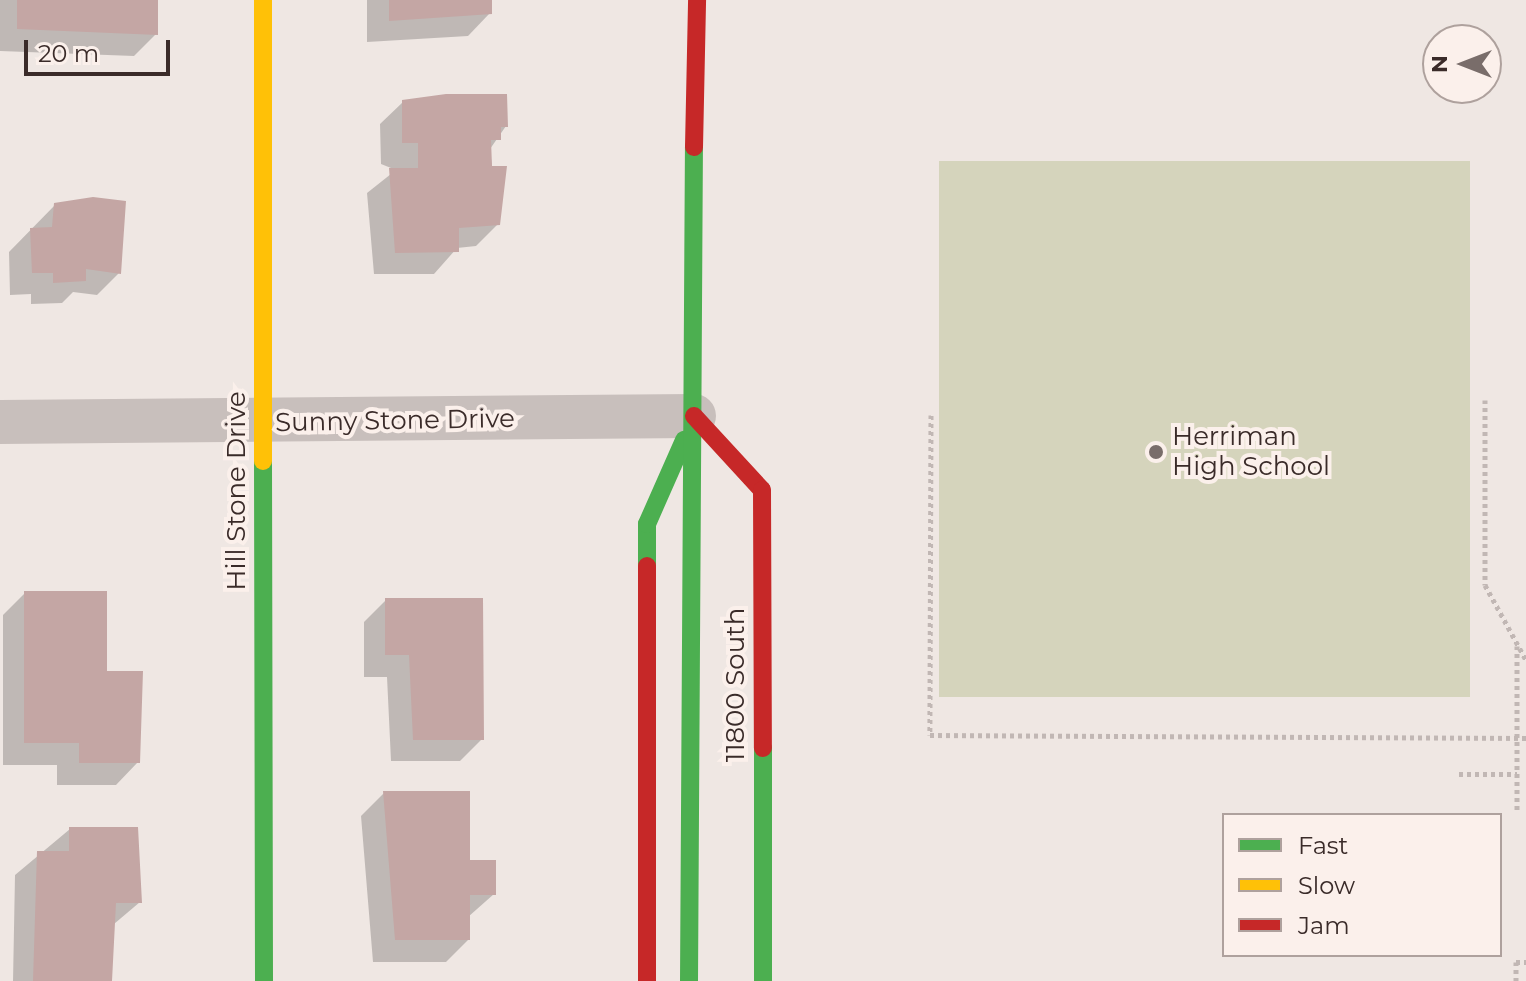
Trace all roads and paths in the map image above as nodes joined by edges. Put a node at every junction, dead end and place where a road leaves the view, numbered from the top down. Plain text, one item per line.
1 (263, 0) edge
2 (697, 0) edge
3 (1485, 400) dead end
4 (931, 415) dead end
5 (694, 416) junction
6 (0, 422) edge
7 (263, 423) junction
8 (1517, 645) junction
9 (1526, 660) edge
10 (1517, 738) junction
11 (1526, 738) edge
12 (1459, 774) dead end
13 (1517, 774) junction
14 (1517, 811) dead end
15 (1526, 962) edge
16 (264, 981) edge
17 (647, 981) edge
18 (689, 981) edge
19 (763, 981) edge
20 (1516, 981) edge

1 - 7 main road, Hill Stone Drive
2 - 5 main road
3 - 8 path
4 - 10 path
5 - 7 street, Sunny Stone Drive
5 - 17 main road
5 - 18 main road
5 - 19 main road, 11800 South
6 - 7 street, Sunny Stone Drive
7 - 16 main road, Hill Stone Drive
8 - 9 path
8 - 10 path
10 - 11 path
10 - 13 path
12 - 13 path
13 - 14 path
15 - 20 path

